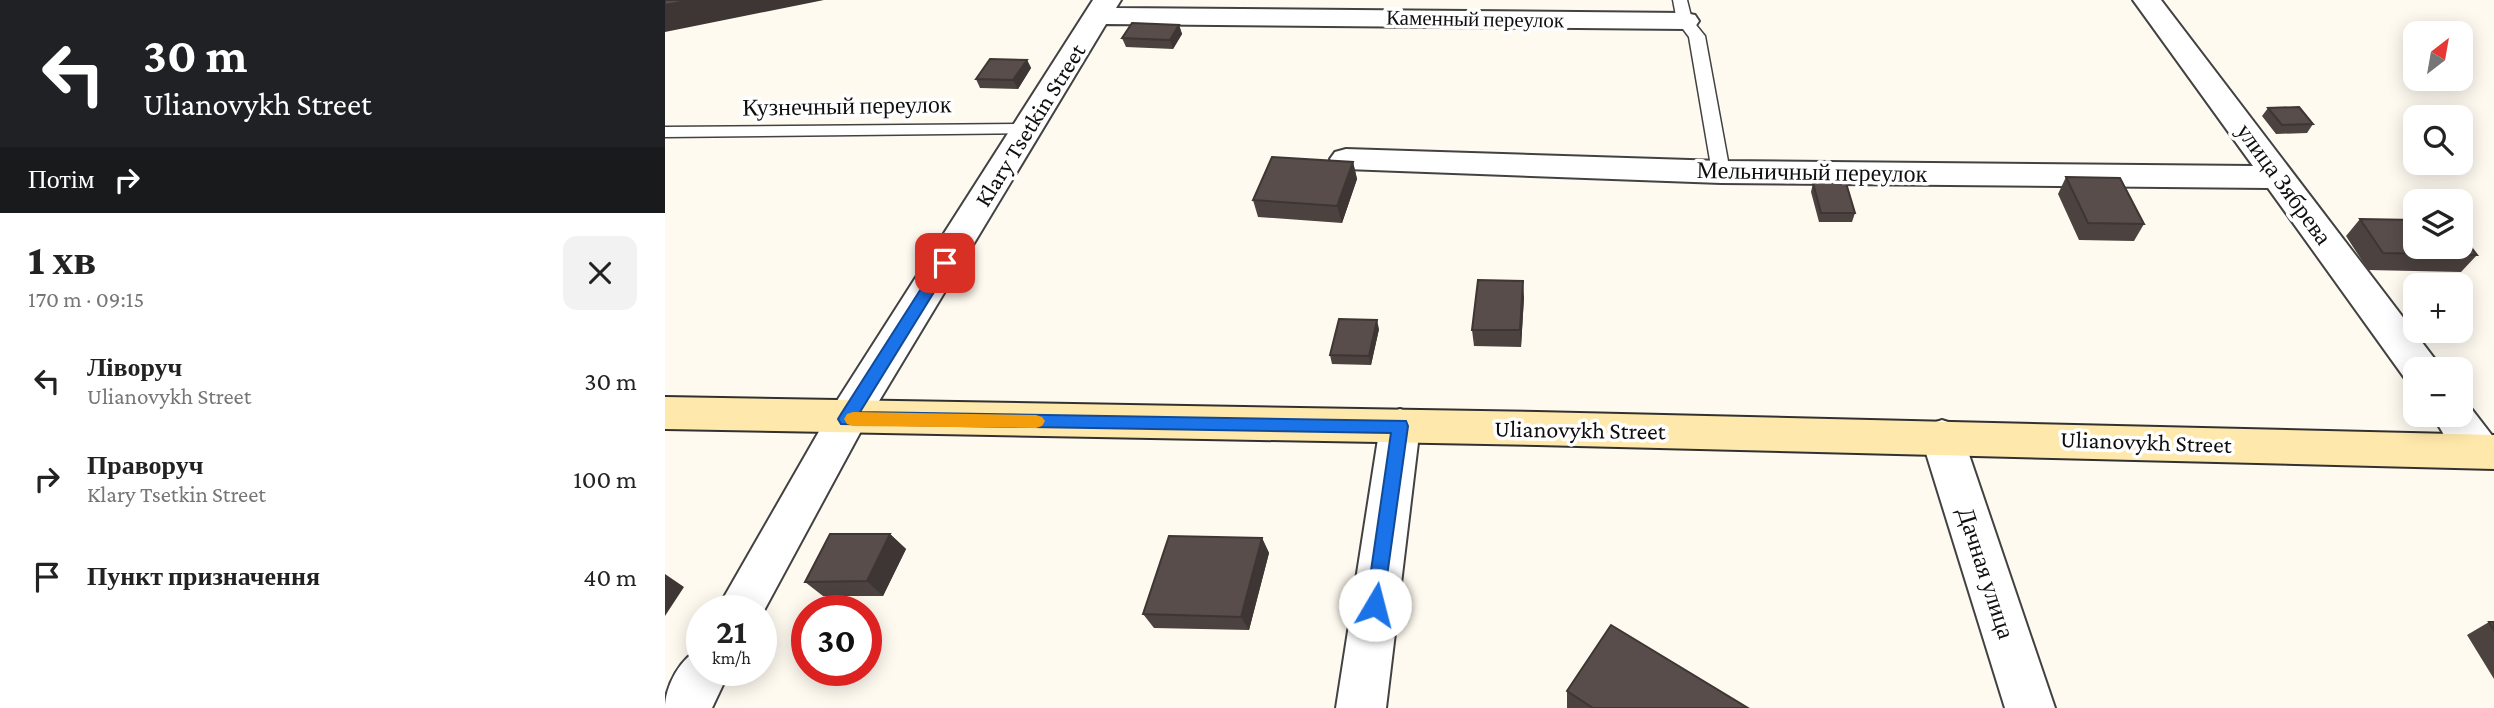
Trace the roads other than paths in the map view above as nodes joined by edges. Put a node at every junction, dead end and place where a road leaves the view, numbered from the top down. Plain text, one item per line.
1 (2147, 0) edge
2 (1102, 8) edge
3 (1682, 11) edge
4 (1029, 129) junction
5 (665, 132) edge
6 (1346, 159) edge
7 (1721, 172) junction
8 (2279, 177) junction
9 (2411, 357) edge
10 (665, 413) edge
11 (847, 419) junction
12 (1400, 426) junction
13 (2463, 427) edge
14 (1942, 437) junction
15 (2489, 458) edge
16 (748, 595) edge
17 (697, 686) edge
18 (685, 708) edge
19 (1361, 708) edge
20 (2030, 708) edge

1 - 8 street, улица Зябрева
2 - 3 street, Каменный переулок
2 - 4 street, Klary Tsetkin Street
3 - 7 lane
4 - 5 lane, Кузнечный переулок
4 - 11 street, Klary Tsetkin Street
6 - 7 street, Мельничный переулок
7 - 8 street, Мельничный переулок
8 - 9 street, улица Зябрева
10 - 11 street, Ulianovykh Street
11 - 12 street, Ulianovykh Street
11 - 16 street, Klary Tsetkin Street
12 - 14 street, Ulianovykh Street
12 - 19 street
13 - 15 street
14 - 15 street, Ulianovykh Street
14 - 20 street, Дачная улица
17 - 18 street

